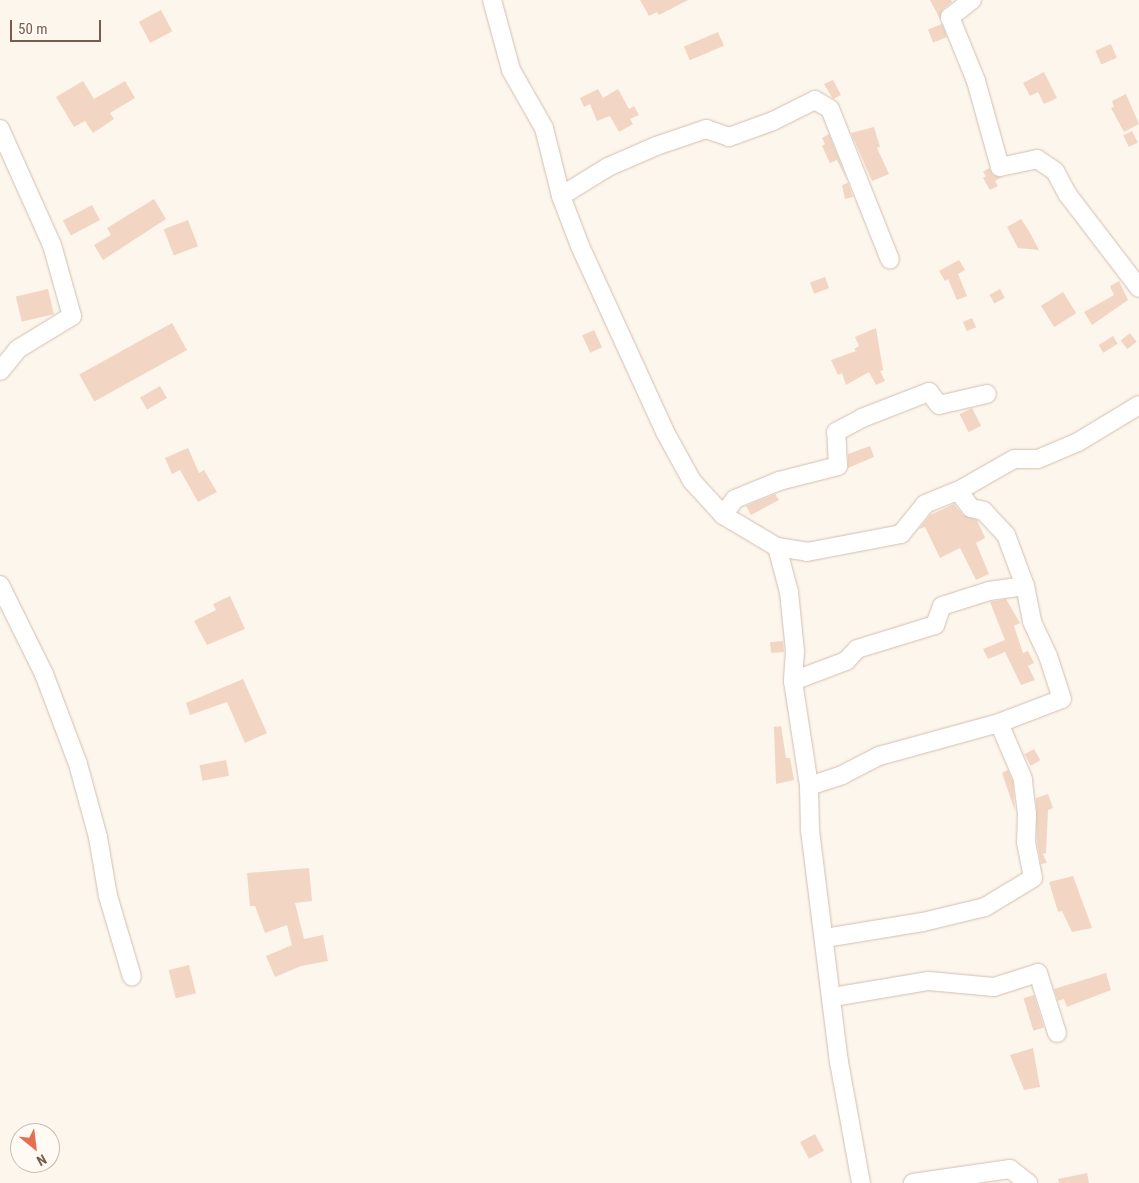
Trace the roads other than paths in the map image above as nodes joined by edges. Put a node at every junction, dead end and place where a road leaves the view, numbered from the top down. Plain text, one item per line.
1 (492, 0) edge
2 (972, 0) edge
3 (0, 129) edge
4 (561, 196) junction
5 (890, 260) dead end
6 (1139, 288) edge
7 (0, 371) edge
8 (987, 394) dead end
9 (1139, 405) edge
10 (958, 490) junction
11 (723, 515) junction
12 (777, 547) junction
13 (0, 585) edge
14 (1026, 586) junction
15 (792, 681) junction
16 (999, 723) junction
17 (808, 786) junction
18 (825, 938) junction
19 (132, 977) dead end
20 (833, 997) junction
21 (1057, 1033) dead end
22 (861, 1183) edge
23 (913, 1183) edge
24 (1028, 1183) edge

1 - 4 street
2 - 6 street
3 - 7 street
4 - 5 street
4 - 11 street
8 - 11 street
9 - 10 street
10 - 12 street
10 - 14 street
11 - 12 street
12 - 15 street
13 - 19 street
14 - 15 street
14 - 16 street
15 - 17 street
16 - 17 street
16 - 18 street
17 - 18 street
18 - 20 street
20 - 21 street
20 - 22 street
23 - 24 street

